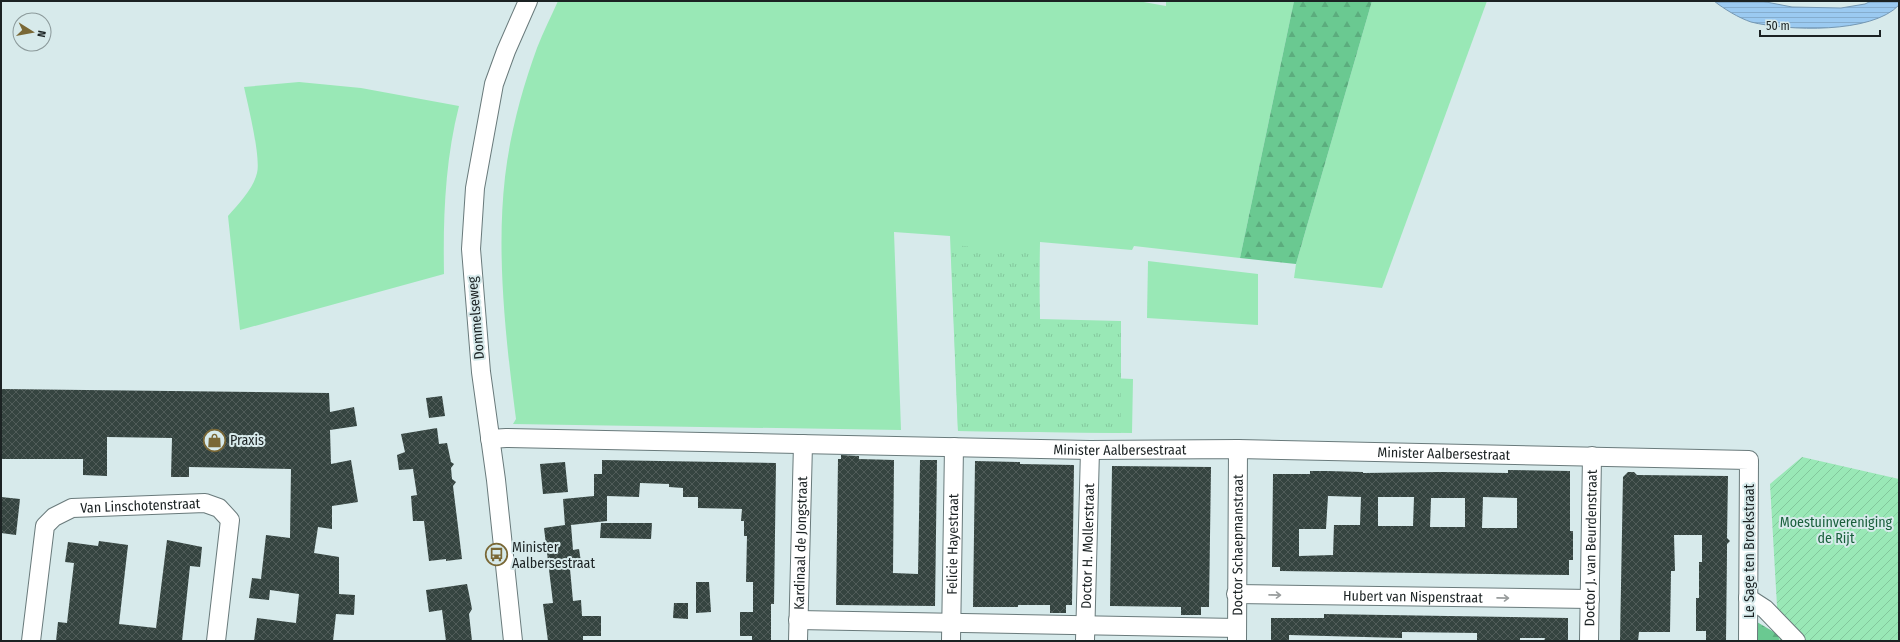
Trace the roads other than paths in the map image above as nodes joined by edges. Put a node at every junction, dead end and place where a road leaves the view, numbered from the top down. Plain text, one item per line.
1 (528, 1) edge
2 (490, 440) junction
3 (803, 444) junction
4 (954, 447) junction
5 (1238, 449) junction
6 (1090, 450) junction
7 (1592, 456) junction
8 (1749, 460) joint
9 (1236, 594) junction
10 (1748, 598) junction
11 (1590, 599) junction
12 (798, 620) junction
13 (951, 632) edge
14 (1085, 634) edge
15 (1237, 635) edge
16 (31, 641) edge
17 (216, 641) edge
18 (513, 641) edge
19 (798, 641) edge
20 (1589, 641) edge
21 (1748, 641) edge
22 (1796, 641) edge

1 - 2 street, Dommelseweg
2 - 3 street, Minister Aalbersestraat
2 - 18 street, Dommelseweg
3 - 4 street, Minister Aalbersestraat
3 - 12 street, Kardinaal de Jongstraat
4 - 6 street, Minister Aalbersestraat
4 - 13 street, Felicie Hayestraat
5 - 6 street, Minister Aalbersestraat
5 - 7 street, Minister Aalbersestraat
5 - 9 street, Doctor Schaepmanstraat
6 - 14 street, Doctor H. Mollerstraat
7 - 8 street, Minister Aalbersestraat
7 - 11 street, Doctor J. van Beurdenstraat
8 - 10 street, Le Sage ten Broekstraat
9 -> 11 street, Hubert van Nispenstraat
9 - 15 street, Doctor Schaepmanstraat
10 - 21 street, Le Sage ten Broekstraat
10 - 22 street
11 - 20 street, Doctor J. van Beurdenstraat
12 - 13 street
12 - 19 street, Kardinaal de Jongstraat
13 - 14 street
14 - 15 street
16 - 17 street, Van Linschotenstraat

